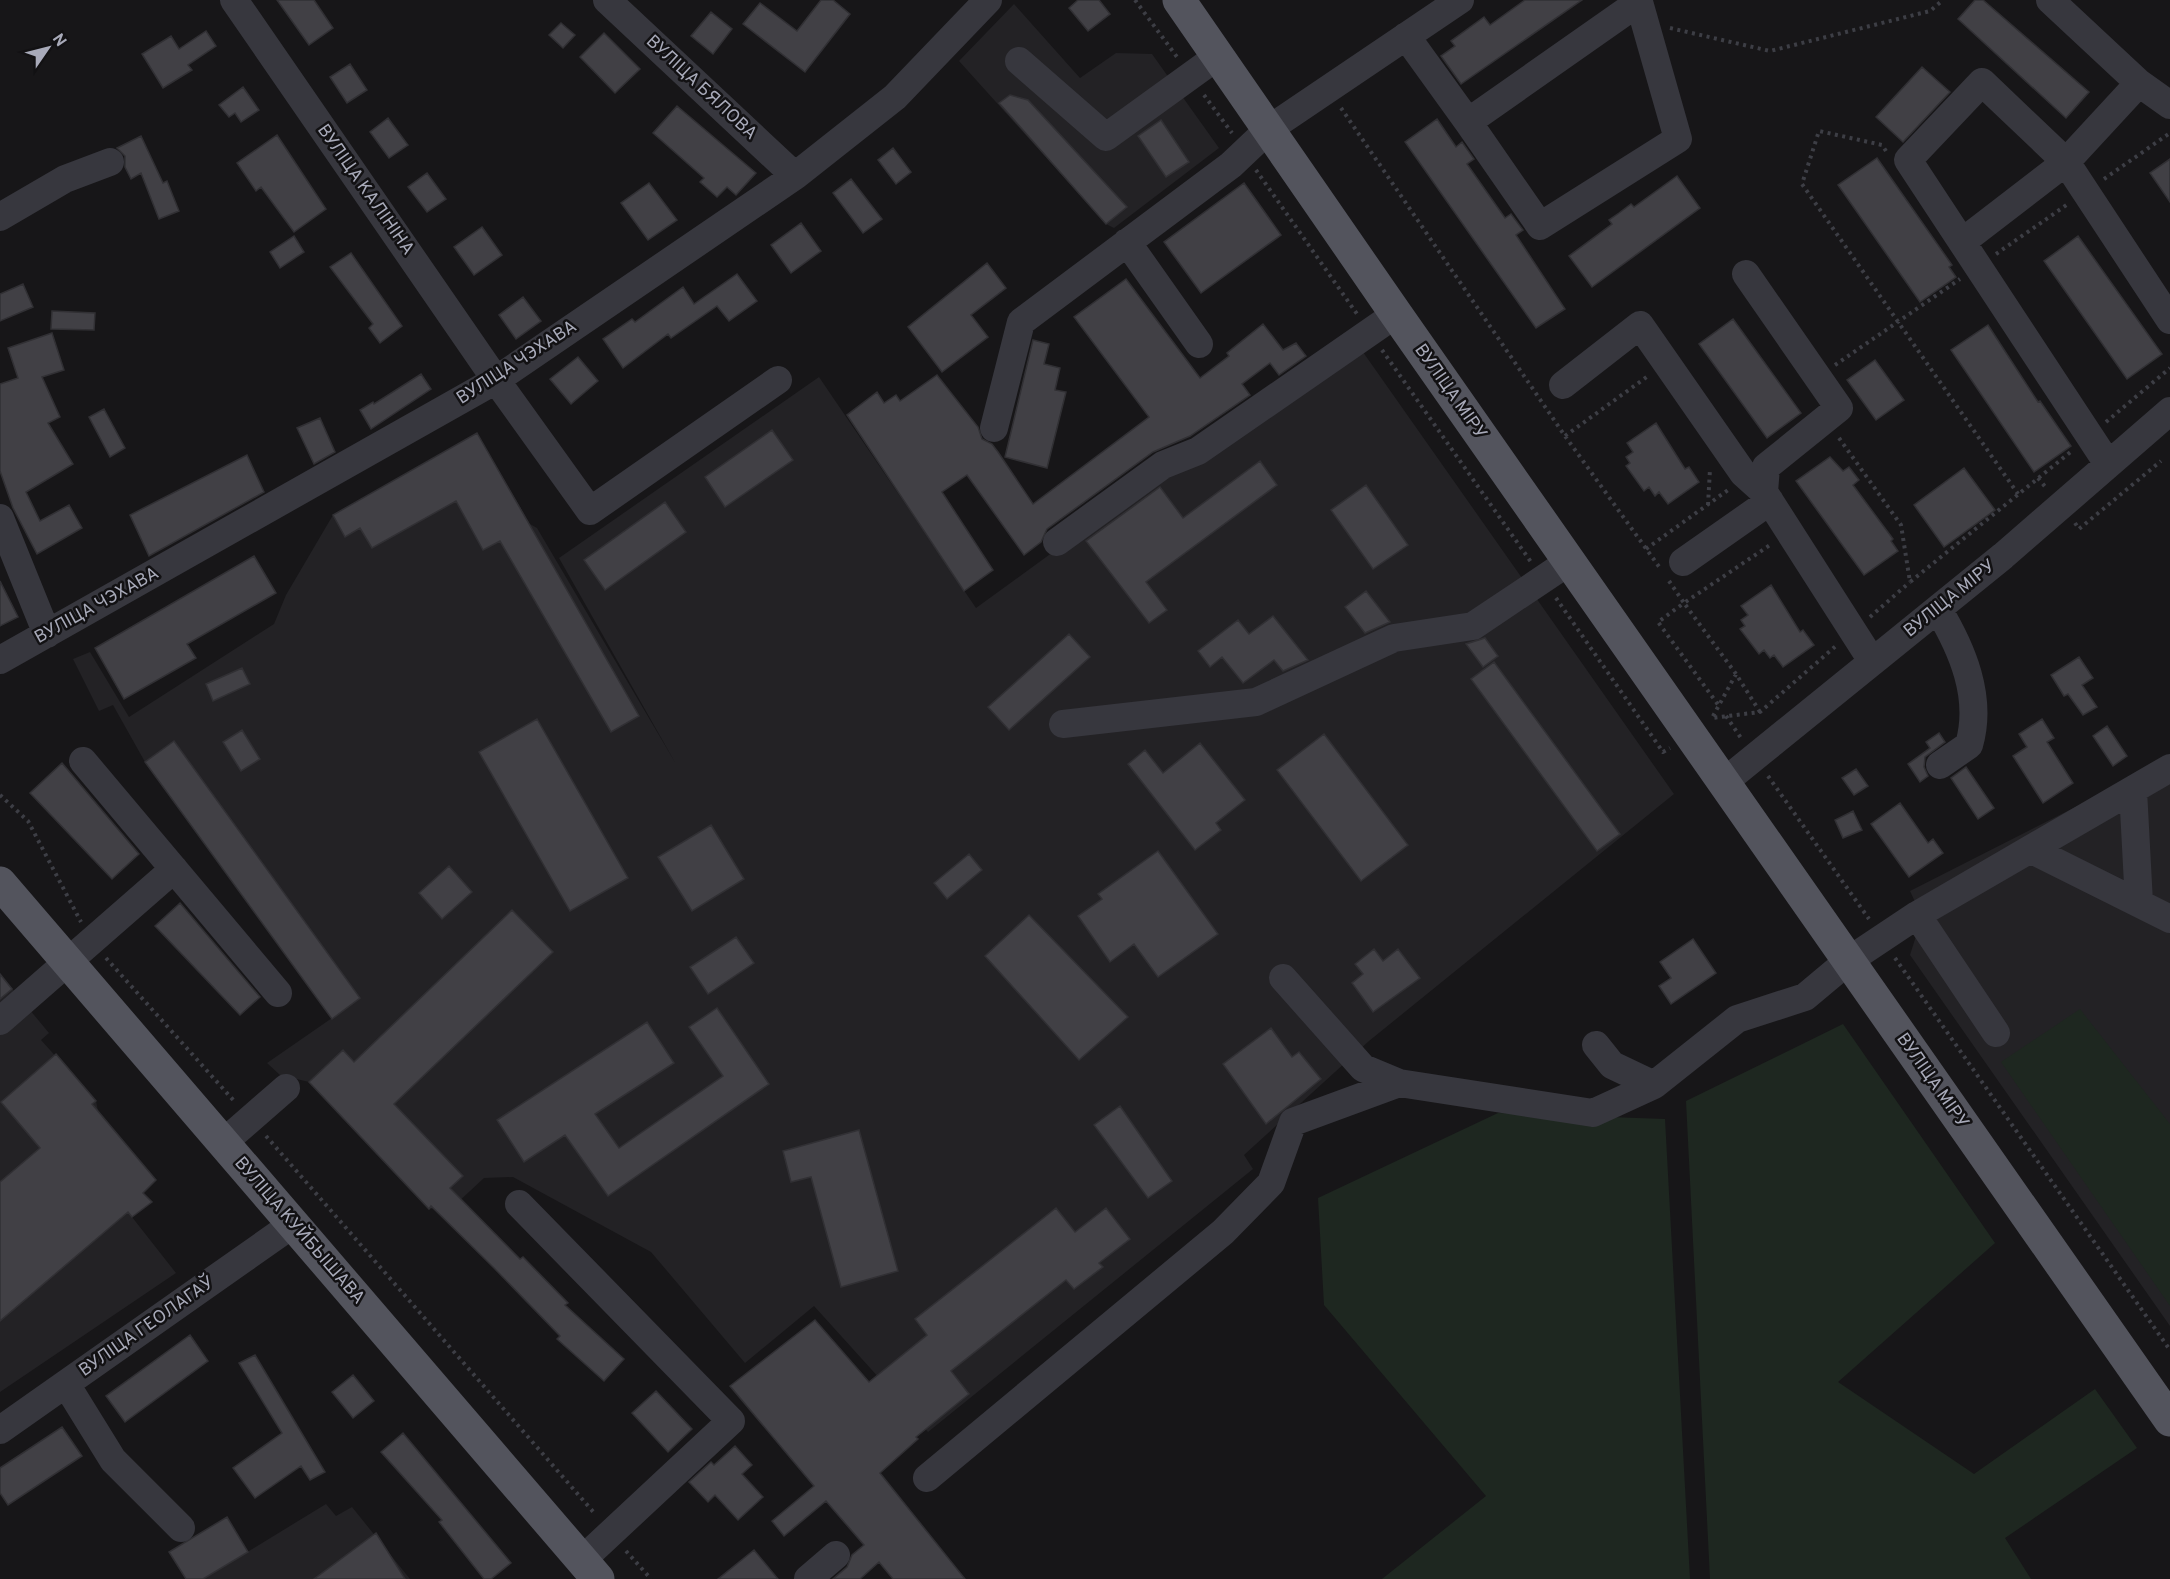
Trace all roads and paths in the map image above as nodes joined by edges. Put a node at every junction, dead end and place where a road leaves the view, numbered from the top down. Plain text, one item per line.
1 (234, 0) edge
2 (607, 0) edge
3 (988, 0) edge
4 (1179, 0) edge
5 (1460, 0) edge
6 (1943, 0) edge
7 (2050, 0) edge
8 (1640, 8) edge
9 (1406, 36) junction
10 (1218, 56) junction
11 (1019, 62) dead end
12 (2139, 83) junction
13 (2170, 105) edge
14 (1468, 122) junction
15 (1269, 129) junction
16 (1889, 155) dead end
17 (110, 162) dead end
18 (2066, 162) junction
19 (795, 176) junction
20 (0, 217) edge
21 (1127, 242) junction
22 (1962, 242) junction
23 (1746, 274) dead end
24 (1961, 278) dead end
25 (1396, 314) junction
26 (2170, 320) edge
27 (1899, 321) junction
28 (1199, 344) dead end
29 (2170, 368) edge
30 (1657, 370) dead end
31 (1818, 378) junction
32 (496, 380) junction
33 (778, 380) dead end
34 (1563, 385) dead end
35 (2170, 411) edge
36 (1825, 418) junction
37 (994, 428) dead end
38 (1565, 436) dead end
39 (2090, 436) junction
40 (1711, 461) dead end
41 (2108, 464) junction
42 (1763, 502) junction
43 (1707, 505) junction
44 (0, 518) edge
45 (1057, 542) dead end
46 (1646, 549) dead end
47 (1570, 561) junction
48 (1683, 562) dead end
49 (1910, 582) junction
50 (1684, 603) junction
51 (1938, 609) junction
52 (1853, 631) junction
53 (47, 634) junction
54 (0, 660) edge
55 (1872, 661) junction
56 (1736, 674) junction
57 (1719, 705) junction
58 (1760, 712) junction
59 (1726, 716) junction
60 (1063, 724) dead end
61 (1755, 757) junction
62 (84, 761) dead end
63 (1940, 765) dead end
64 (2170, 768) edge
65 (1724, 782) junction
66 (2133, 790) junction
67 (0, 795) edge
68 (2032, 849) junction
69 (174, 869) junction
70 (0, 883) edge
71 (2139, 903) junction
72 (1917, 915) junction
73 (2170, 919) edge
74 (1882, 938) junction
75 (80, 951) junction
76 (1848, 961) junction
77 (1283, 978) dead end
78 (278, 993) dead end
79 (0, 1021) edge
80 (1996, 1033) dead end
81 (1596, 1046) dead end
82 (1398, 1083) junction
83 (1654, 1085) junction
84 (286, 1089) dead end
85 (252, 1120) junction
86 (224, 1142) junction
87 (519, 1204) dead end
88 (294, 1224) junction
89 (2170, 1350) edge
90 (66, 1384) junction
91 (2170, 1420) edge
92 (0, 1430) edge
93 (927, 1478) dead end
94 (181, 1528) dead end
95 (611, 1533) junction
96 (836, 1555) dead end
97 (590, 1570) edge
98 (651, 1579) edge
99 (808, 1579) edge

1 - 32 street, ВУЛІЦА КАЛІНІНА
2 - 19 street, ВУЛІЦА БЯЛОВА
3 - 19 street, ВУЛІЦА ЧЭХАВА
4 - 10 main road, ВУЛІЦА МІРУ
5 - 9 street
6 - 8 path
7 - 12 street
8 - 14 street
8 - 14 street
9 - 14 street
9 - 15 street
10 - 11 street
10 - 15 main road, ВУЛІЦА МІРУ
12 - 13 street
12 - 18 street
15 - 21 street
15 - 25 main road, ВУЛІЦА МІРУ
16 - 27 path
17 - 20 street
18 - 22 street
18 - 22 street
18 - 26 street
19 - 32 street, ВУЛІЦА ЧЭХАВА
21 - 28 street
21 - 37 street
22 - 39 street
23 - 31 street
24 - 27 path
25 - 45 street
25 - 47 main road, ВУЛІЦА МІРУ
27 - 31 path
27 - 49 path
29 - 39 path
30 - 38 path
31 - 36 street
32 - 33 street, ВУЛІЦА КАЛІНІНА
32 - 53 street, ВУЛІЦА ЧЭХАВА
34 - 42 street
35 - 41 street, ВУЛІЦА МІРУ
36 - 42 street
36 - 49 path
39 - 41 street
40 - 43 path
41 - 51 street, ВУЛІЦА МІРУ
42 - 43 path
42 - 48 street
42 - 50 path
42 - 52 street
43 - 46 path
44 - 53 street
47 - 60 street
47 - 65 main road, ВУЛІЦА МІРУ
49 - 52 path
50 - 56 path
50 - 57 path
51 - 55 street, ВУЛІЦА МІРУ
51 - 63 street
52 - 55 street
52 - 58 path
53 - 54 street, ВУЛІЦА ЧЭХАВА
55 - 61 street, ВУЛІЦА МІРУ
56 - 57 path
56 - 58 path
57 - 59 path
58 - 59 path
59 - 61 path
61 - 65 street, ВУЛІЦА МІРУ
61 - 74 path
62 - 69 street
64 - 66 street
65 - 76 main road, ВУЛІЦА МІРУ
66 - 68 street
66 - 71 street
67 - 75 path
68 - 71 street
68 - 72 street
69 - 75 street
69 - 78 street
70 - 75 main road, ВУЛІЦА КУЙБЫШАВА
71 - 73 street
72 - 74 street
72 - 80 street
74 - 76 street
74 - 89 path
75 - 79 street
75 - 85 path
75 - 86 main road, ВУЛІЦА КУЙБЫШАВА
76 - 83 street
76 - 91 main road, ВУЛІЦА МІРУ
77 - 82 street
81 - 83 street
82 - 83 street
82 - 93 street
84 - 85 street
85 - 86 street
85 - 95 path
86 - 88 main road, ВУЛІЦА КУЙБЫШАВА
87 - 95 street
88 - 90 street, ВУЛІЦА ГЕОЛАГАЎ
88 - 97 main road, ВУЛІЦА КУЙБЫШАВА
90 - 92 street, ВУЛІЦА ГЕОЛАГАЎ
90 - 94 street
95 - 97 street
95 - 98 path
96 - 99 street

